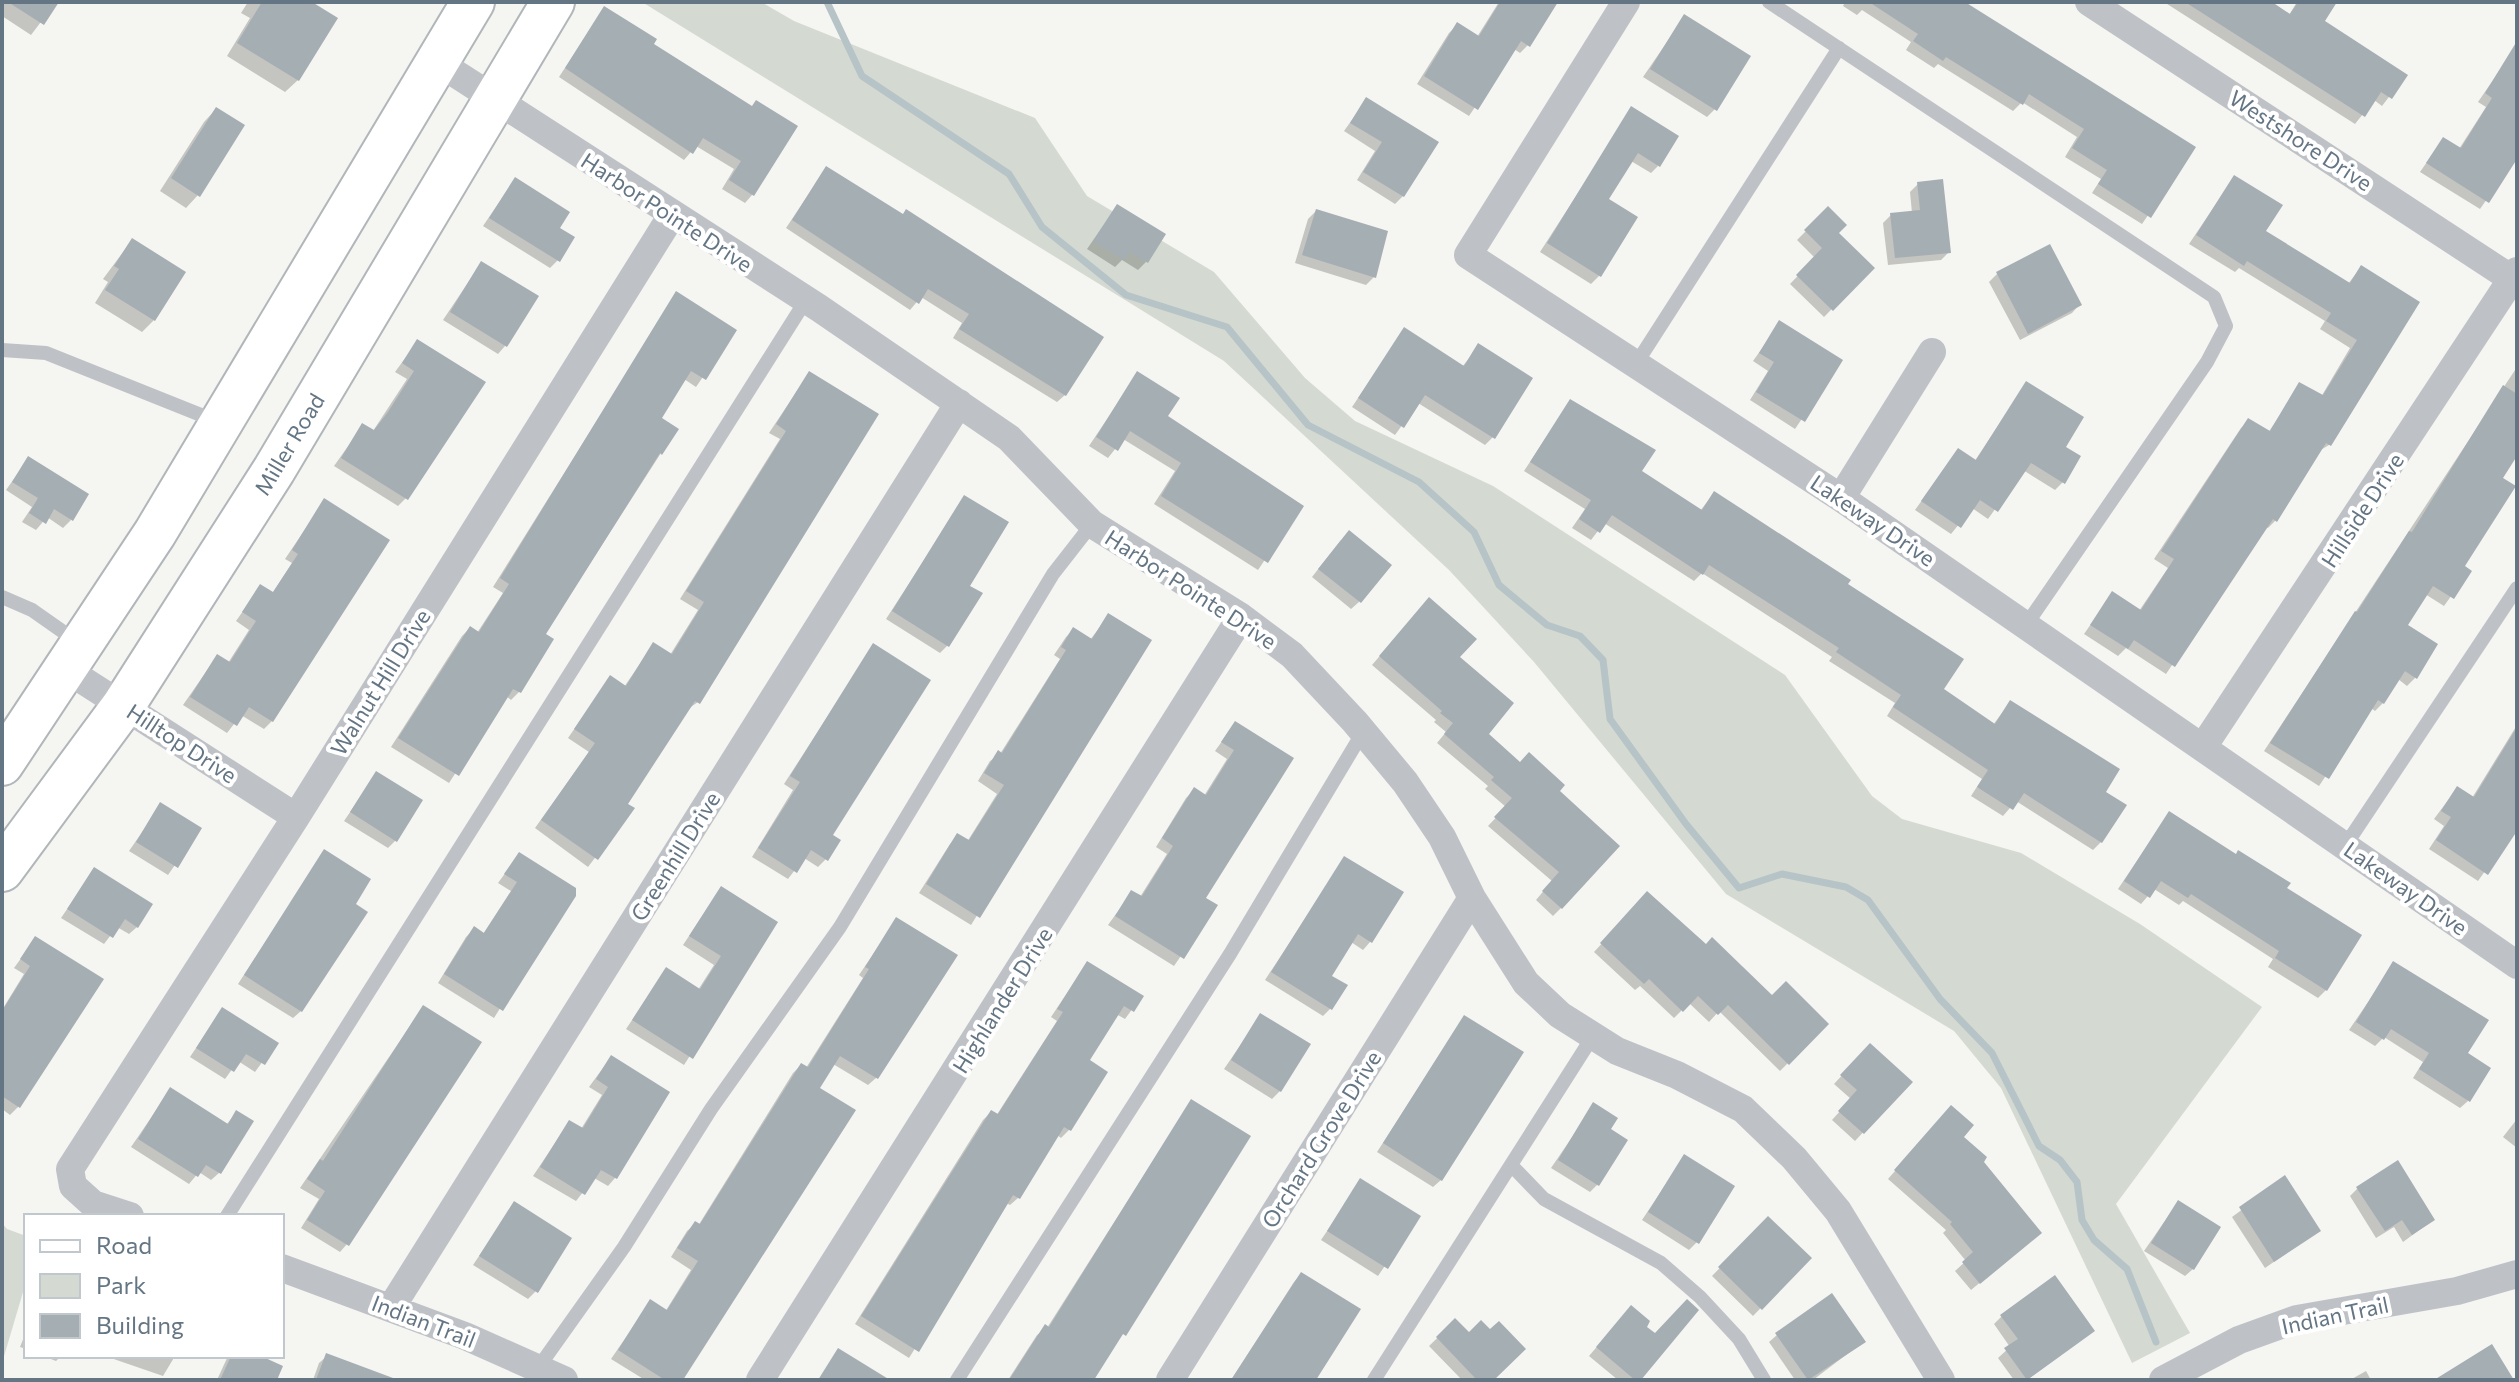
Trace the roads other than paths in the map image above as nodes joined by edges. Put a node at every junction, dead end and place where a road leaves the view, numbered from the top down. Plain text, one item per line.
1 (473, 2) edge
2 (553, 2) edge
3 (1626, 2) edge
4 (1769, 2) edge
5 (2089, 2) edge
6 (1839, 48) junction
7 (436, 61) junction
8 (494, 100) junction
9 (672, 215) junction
10 (2514, 275) edge
11 (806, 300) junction
12 (2, 350) edge
13 (1932, 352) dead end
14 (1636, 364) junction
15 (959, 403) junction
16 (221, 423) junction
17 (1841, 498) junction
18 (1092, 524) junction
19 (2517, 588) edge
20 (2, 597) edge
21 (1241, 617) junction
22 (2026, 625) junction
23 (75, 658) junction
24 (123, 706) junction
25 (1363, 732) junction
26 (2203, 747) junction
27 (2, 764) edge
28 (296, 817) junction
29 (2345, 846) junction
30 (2, 870) edge
31 (1472, 898) junction
32 (2514, 957) edge
33 (1593, 1036) junction
34 (1513, 1167) junction
35 (124, 1214) edge
36 (228, 1214) edge
37 (284, 1269) edge
38 (2517, 1274) edge
39 (391, 1308) junction
40 (538, 1368) junction
41 (564, 1380) edge
42 (760, 1380) edge
43 (957, 1380) edge
44 (1170, 1380) edge
45 (1374, 1380) edge
46 (1764, 1380) edge
47 (1941, 1380) edge
48 (2163, 1380) edge

1 - 7 main road
2 - 8 main road, Miller Road
3 - 14 street, Lakeway Drive
4 - 6 lane
5 - 10 street, Westshore Drive
6 - 14 lane
6 - 22 lane
7 - 8 street, Harbor Pointe Drive
7 - 16 main road
8 - 9 street, Harbor Pointe Drive
8 - 24 main road, Miller Road
9 - 11 street, Harbor Pointe Drive
9 - 28 street, Walnut Hill Drive
10 - 26 street, Hillside Drive
11 - 15 street, Harbor Pointe Drive
11 - 36 lane
12 - 16 lane
13 - 17 street
14 - 17 street, Lakeway Drive
15 - 18 street, Harbor Pointe Drive
15 - 39 street, Greenhill Drive
16 - 23 main road
17 - 22 street, Lakeway Drive
18 - 21 street, Harbor Pointe Drive
18 - 40 lane
19 - 29 lane
20 - 23 lane
21 - 25 street, Harbor Pointe Drive
21 - 42 street, Highlander Drive
22 - 26 street, Lakeway Drive
23 - 24 street, Hilltop Drive
23 - 27 main road
24 - 28 street, Hilltop Drive
24 - 30 main road, Miller Road
25 - 31 street, Harbor Pointe Drive
25 - 43 lane
26 - 29 street, Lakeway Drive
28 - 35 street, Walnut Hill Drive
29 - 32 street, Lakeway Drive
31 - 33 street, Harbor Pointe Drive
31 - 44 street, Orchard Grove Drive
33 - 34 lane
33 - 47 street, Harbor Pointe Drive
34 - 45 lane
34 - 46 lane
37 - 39 street, Indian Trail
38 - 48 street, Indian Trail
39 - 40 street, Indian Trail
40 - 41 street, Indian Trail

